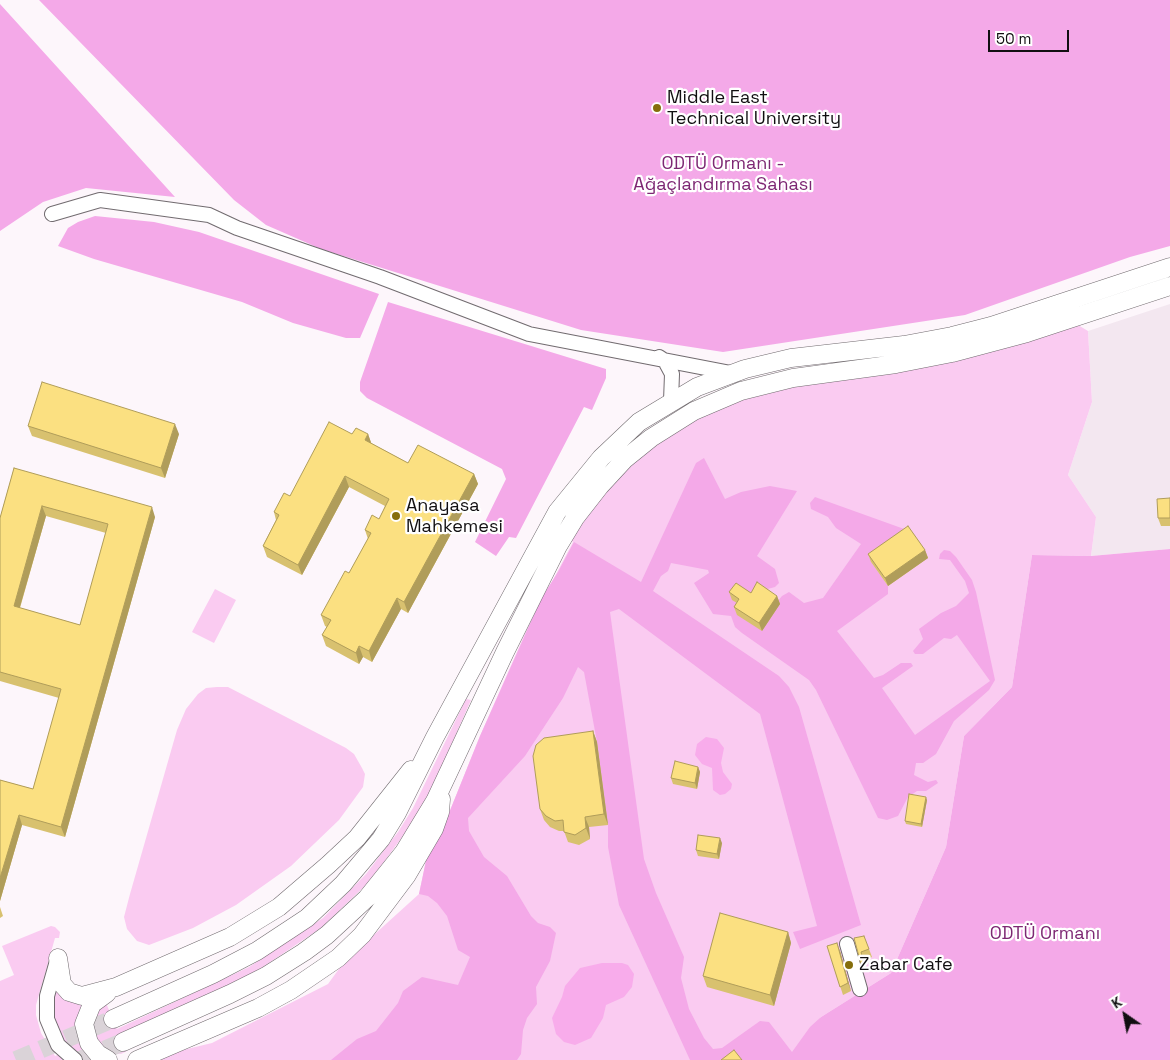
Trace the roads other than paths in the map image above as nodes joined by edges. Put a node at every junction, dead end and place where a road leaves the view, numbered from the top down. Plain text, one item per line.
1 (52, 214) dead end
2 (1170, 267) edge
3 (1170, 286) edge
4 (659, 357) junction
5 (731, 373) junction
6 (671, 401) junction
7 (516, 586) junction
8 (533, 594) junction
9 (435, 737) junction
10 (441, 788) junction
11 (847, 944) dead end
12 (58, 958) joint
13 (116, 987) junction
14 (860, 989) dead end
15 (113, 1019) tunnel mouth
16 (123, 1042) tunnel mouth
17 (75, 1060) edge
18 (108, 1060) edge
19 (140, 1060) edge

1 - 4 street
2 - 5 main road
3 - 8 main road
4 - 5 street
4 - 6 street
5 - 6 main road
6 - 7 main road
7 - 8 main road
7 - 9 main road
8 - 10 main road
9 - 13 main road
9 - 15 main road
10 - 16 main road
10 - 19 main road
11 - 14 street
12 - 13 main road
12 - 17 street
13 - 18 main road

